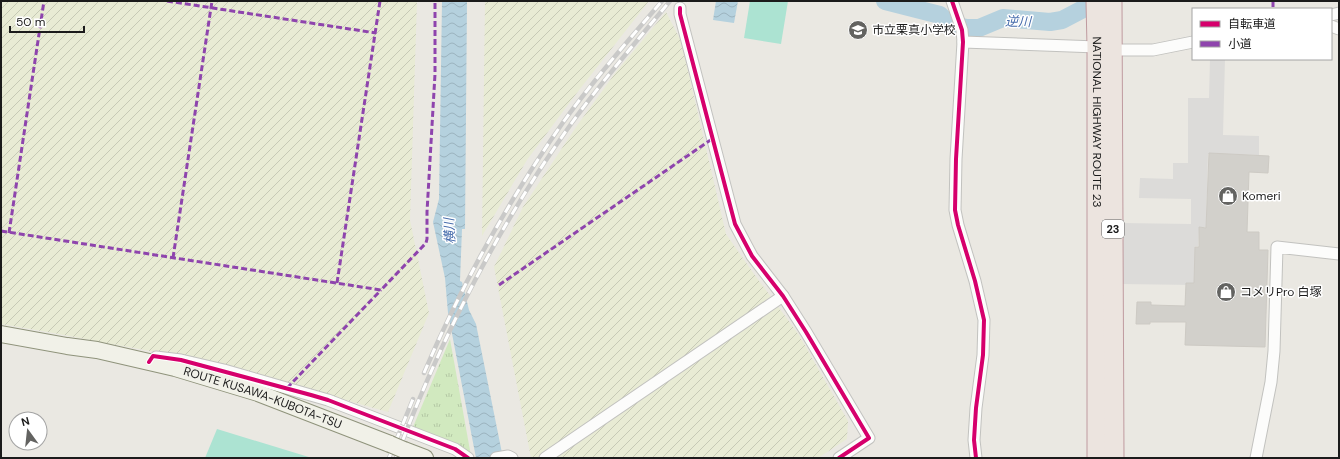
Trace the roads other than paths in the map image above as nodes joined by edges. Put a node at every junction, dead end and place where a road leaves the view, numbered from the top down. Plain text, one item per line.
1 (952, 1) edge
2 (1096, 1) edge
3 (1112, 1) edge
4 (680, 8) dead end
5 (963, 42) junction
6 (1192, 42) edge
7 (1105, 49) junction
8 (1339, 254) edge
9 (783, 296) junction
10 (1, 334) edge
11 (149, 362) junction
12 (510, 457) edge
13 (425, 458) edge
14 (468, 458) edge
15 (496, 458) edge
16 (545, 458) edge
17 (839, 458) edge
18 (976, 458) edge
19 (1098, 458) edge
20 (1114, 458) edge
21 (1256, 458) edge

1 - 5 street
2 - 7 highway, NATIONAL HIGHWAY ROUTE 23 / 23
3 - 7 highway, NATIONAL HIGHWAY ROUTE 23 / 23
4 - 9 street
5 - 7 street
5 - 18 street
6 - 7 street
7 - 19 highway, NATIONAL HIGHWAY ROUTE 23 / 23
7 - 20 highway, NATIONAL HIGHWAY ROUTE 23 / 23
8 - 21 street
9 - 16 street
9 - 17 street
10 - 11 main road, ROUTE KUSAWA-KUBOTA-TSU
11 - 13 main road, ROUTE KUSAWA-KUBOTA-TSU
11 - 14 street
12 - 15 street

